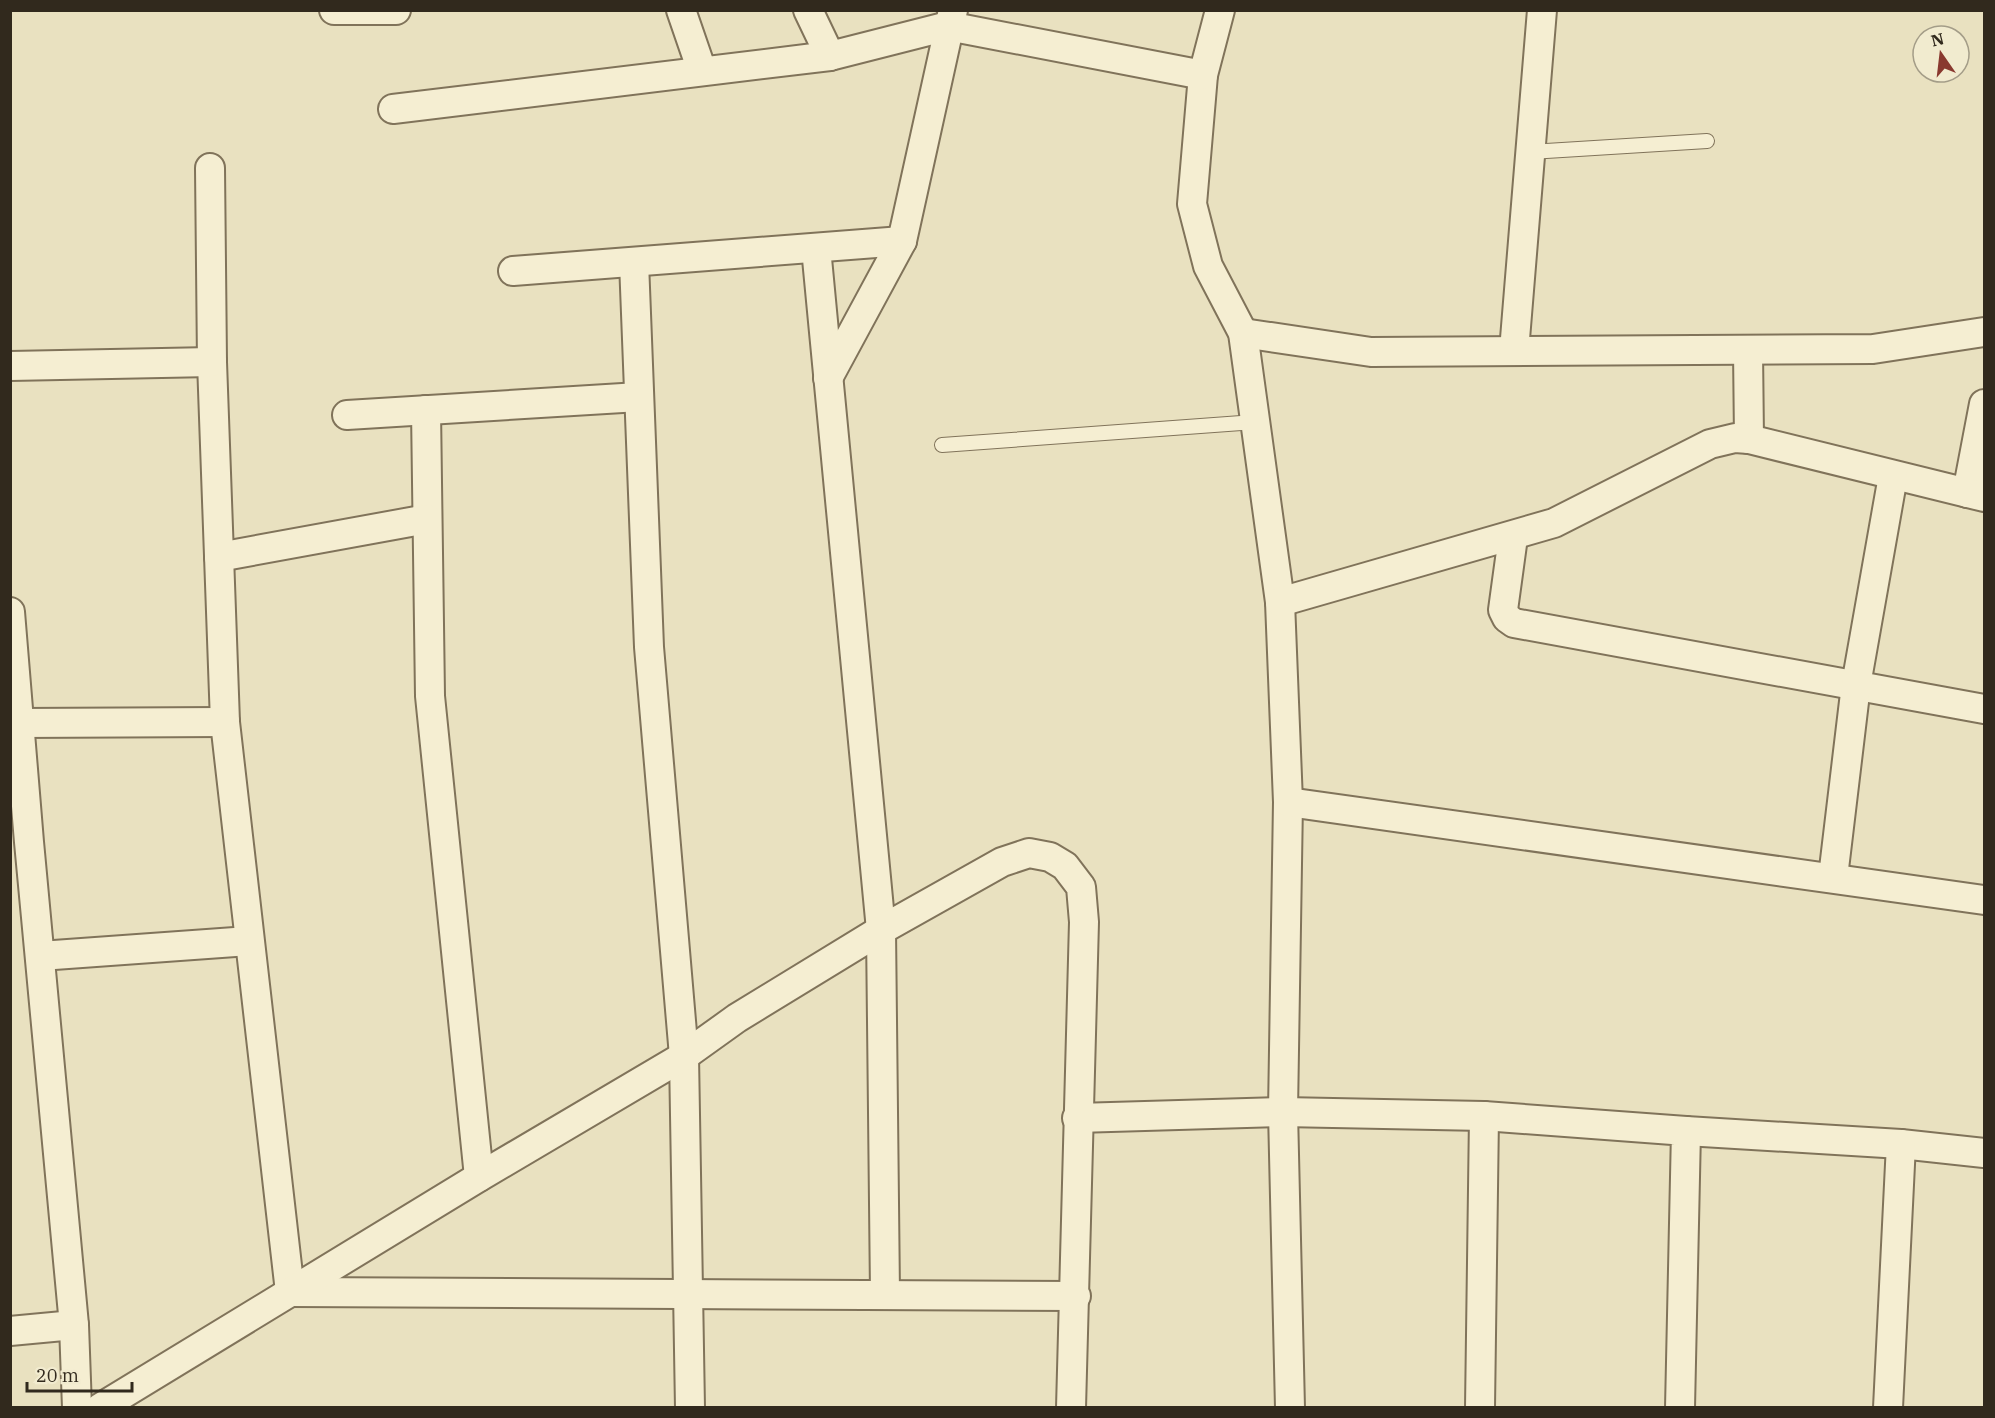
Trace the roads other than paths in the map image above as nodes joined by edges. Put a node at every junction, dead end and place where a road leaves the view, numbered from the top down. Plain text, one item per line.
1 (334, 10) edge
2 (396, 10) edge
3 (681, 10) edge
4 (808, 10) edge
5 (1220, 10) edge
6 (1542, 10) edge
7 (950, 18) edge
8 (830, 56) junction
9 (702, 71) junction
10 (1203, 75) junction
11 (393, 109) dead end
12 (1707, 141) dead end
13 (1530, 152) junction
14 (210, 168) dead end
15 (902, 242) junction
16 (816, 248) junction
17 (634, 261) junction
18 (513, 271) dead end
19 (1984, 332) edge
20 (1243, 333) junction
21 (1748, 350) junction
22 (1514, 351) junction
23 (212, 362) junction
24 (10, 366) edge
25 (828, 378) junction
26 (639, 397) junction
27 (1984, 404) edge
28 (426, 410) junction
29 (347, 415) dead end
30 (1255, 422) junction
31 (1749, 439) junction
32 (942, 445) dead end
33 (1893, 476) junction
34 (1976, 495) edge
35 (427, 519) junction
36 (1513, 537) junction
37 (219, 557) junction
38 (1280, 602) junction
39 (10, 612) edge
40 (1856, 685) junction
41 (1984, 709) edge
42 (225, 722) junction
43 (19, 723) junction
44 (1288, 802) junction
45 (1833, 877) junction
46 (1984, 900) edge
47 (881, 930) junction
48 (249, 941) junction
49 (40, 956) junction
50 (684, 1056) junction
51 (1283, 1112) junction
52 (1484, 1116) junction
53 (1077, 1118) junction
54 (1686, 1131) junction
55 (1901, 1144) junction
56 (1984, 1153) edge
57 (479, 1177) junction
58 (290, 1292) junction
59 (687, 1294) junction
60 (885, 1294) junction
61 (1076, 1296) junction
62 (74, 1325) junction
63 (10, 1331) edge
64 (77, 1407) edge
65 (100, 1407) edge
66 (690, 1407) edge
67 (1071, 1407) edge
68 (1290, 1407) edge
69 (1480, 1407) edge
70 (1680, 1407) edge
71 (1888, 1407) edge

1 - 2 street
3 - 9 street
4 - 8 street
5 - 10 street
6 - 13 street
7 - 8 street
7 - 10 street
7 - 15 street
8 - 9 street
9 - 11 street
10 - 20 street
12 - 13 lane
13 - 22 street
14 - 23 street
15 - 16 street
15 - 25 street
16 - 17 street
16 - 25 street
17 - 18 street
17 - 26 street
19 - 21 street
20 - 22 street
20 - 30 street
21 - 22 street
21 - 31 street
23 - 24 street
23 - 37 street
25 - 47 street
26 - 28 street
26 - 50 street
27 - 34 street
28 - 29 street
28 - 35 street
30 - 32 lane
30 - 38 street
31 - 33 street
31 - 36 street
33 - 34 street
33 - 40 street
35 - 37 street
35 - 57 street
36 - 38 street
36 - 40 street
37 - 42 street
38 - 44 street
39 - 43 street
40 - 41 street
40 - 45 street
42 - 43 street
42 - 48 street
43 - 49 street
44 - 45 street
44 - 51 street
45 - 46 street
47 - 50 street
47 - 53 street
47 - 60 street
48 - 49 street
48 - 58 street
49 - 62 street
50 - 57 street
50 - 59 street
51 - 52 street
51 - 53 street
51 - 68 street
52 - 54 street
52 - 69 street
53 - 61 street
54 - 55 street
54 - 70 street
55 - 56 street
55 - 71 street
57 - 58 street
58 - 59 street
58 - 65 street
59 - 60 street
59 - 66 street
60 - 61 street
61 - 67 street
62 - 63 street
62 - 64 street

